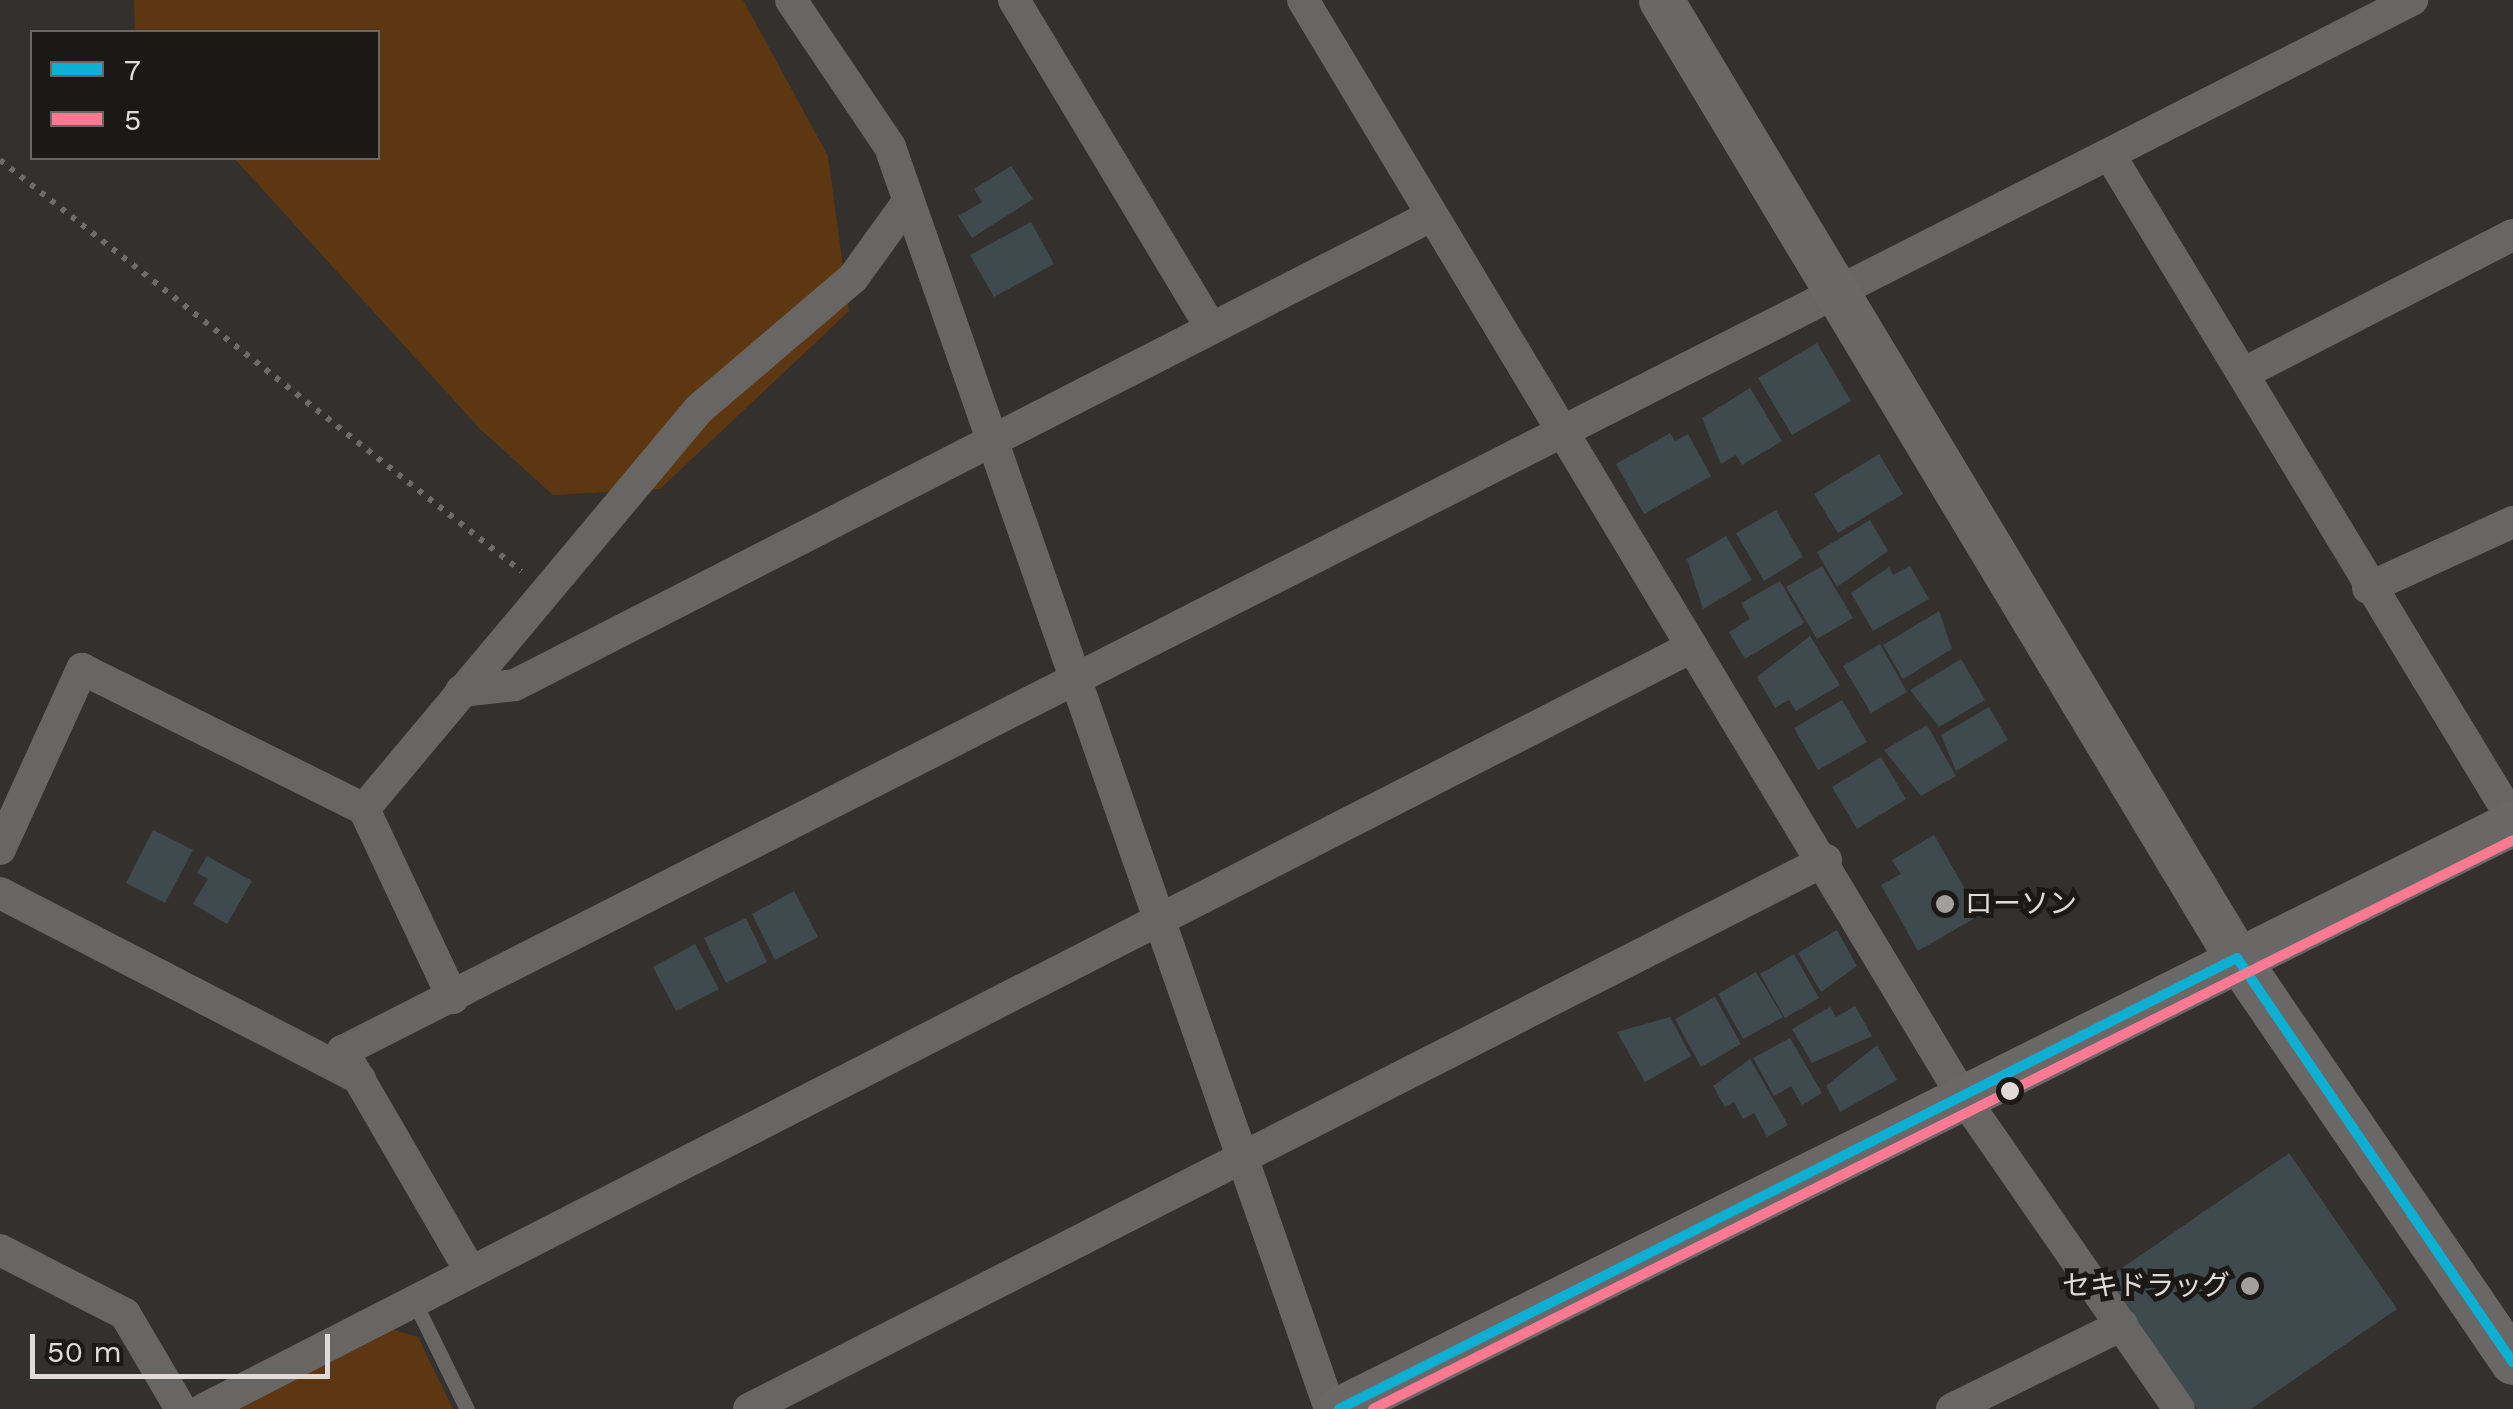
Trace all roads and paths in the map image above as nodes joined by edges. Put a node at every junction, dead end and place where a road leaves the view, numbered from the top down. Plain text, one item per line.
1 (791, 0) edge
2 (1014, 0) edge
3 (1303, 0) edge
4 (1661, 0) edge
5 (2412, 0) edge
6 (2111, 157) junction
7 (0, 160) edge
8 (905, 206) junction
9 (1431, 216) junction
10 (2513, 235) edge
11 (1838, 293) junction
12 (1211, 328) junction
13 (2244, 373) junction
14 (1565, 434) junction
15 (988, 440) junction
16 (2513, 522) edge
17 (2368, 588) junction
18 (544, 590) junction
19 (1692, 647) junction
20 (1074, 685) junction
21 (461, 691) junction
22 (364, 809) junction
23 (2513, 822) edge
24 (0, 848) edge
25 (1826, 860) junction
26 (0, 893) edge
27 (1160, 922) junction
28 (2237, 958) junction
29 (453, 998) junction
30 (360, 1079) junction
31 (1964, 1097) junction
32 (1238, 1166) junction
33 (0, 1250) edge
34 (468, 1267) junction
35 (412, 1297) junction
36 (2122, 1325) junction
37 (2513, 1362) edge
38 (181, 1409) edge
39 (204, 1409) edge
40 (467, 1409) edge
41 (749, 1409) edge
42 (1330, 1409) edge
43 (1339, 1409) edge
44 (1952, 1409) edge
45 (2179, 1409) edge

1 - 8 street
2 - 12 street
3 - 9 street
4 - 11 street
5 - 6 street
6 - 11 street
6 - 13 street
7 - 18 path
8 - 15 street
8 - 18 street
9 - 12 street
9 - 14 street
10 - 13 street
11 - 14 street
11 - 28 street
12 - 15 street
13 - 17 street
14 - 19 street
14 - 20 street
15 - 20 street
15 - 21 street
16 - 17 street
17 - 23 street
18 - 21 street
19 - 25 street
19 - 27 street
20 - 27 street
20 - 29 street
21 - 22 street
22 - 24 street
22 - 29 street
23 - 28 street
25 - 31 street
25 - 32 street
26 - 30 street
27 - 32 street
27 - 34 street
28 - 31 street
28 - 37 street
29 - 30 street
30 - 34 street
31 - 36 street
31 - 43 street
32 - 41 street
32 - 42 street
33 - 38 street
34 - 35 street
35 - 39 street
35 - 40 lane
36 - 44 street
36 - 45 street

